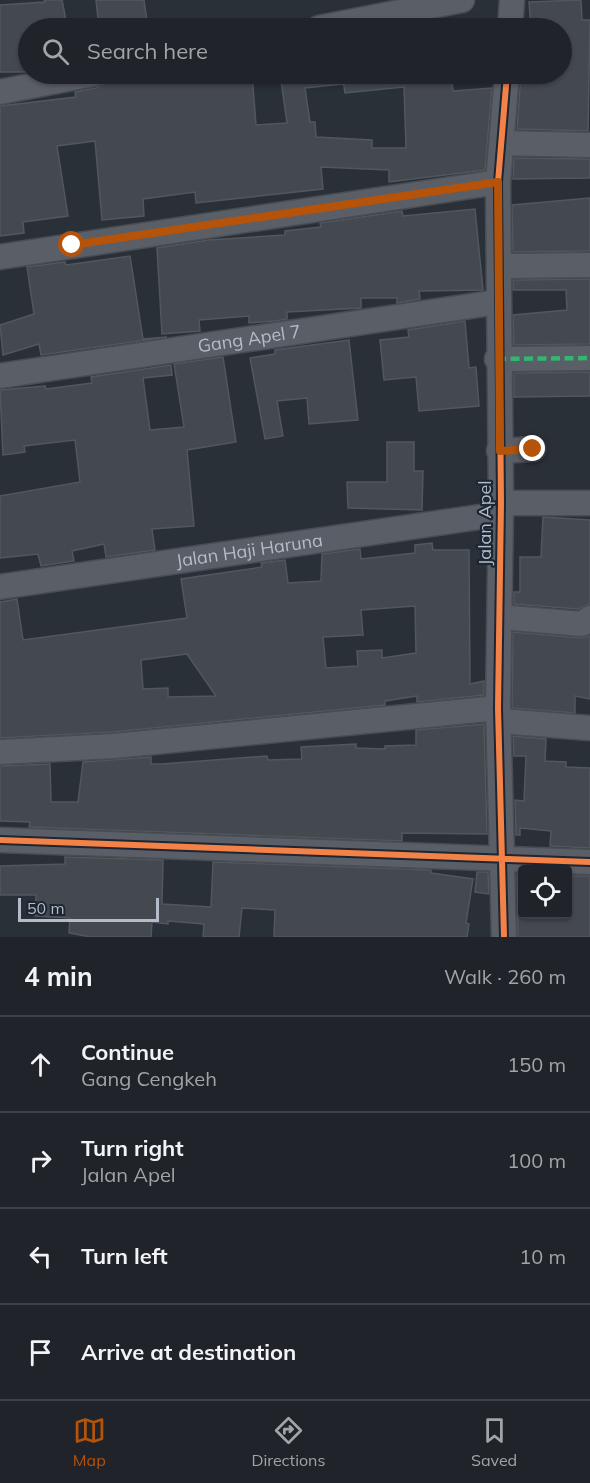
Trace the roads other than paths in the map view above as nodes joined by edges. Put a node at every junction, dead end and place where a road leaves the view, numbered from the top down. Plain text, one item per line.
1 (462, 0) edge
2 (512, 0) edge
3 (370, 18) edge
4 (511, 18) edge
5 (41, 84) edge
6 (506, 84) edge
7 (0, 92) edge
8 (502, 143) junction
9 (590, 145) edge
10 (498, 182) junction
11 (0, 257) edge
12 (590, 265) edge
13 (500, 266) junction
14 (498, 302) junction
15 (590, 358) edge
16 (497, 359) junction
17 (0, 376) edge
18 (533, 449) dead end
19 (500, 451) junction
20 (590, 503) edge
21 (501, 509) junction
22 (0, 587) edge
23 (500, 617) junction
24 (590, 618) edge
25 (499, 715) junction
26 (590, 729) edge
27 (0, 752) edge
28 (0, 840) edge
29 (504, 857) junction
30 (590, 862) edge
31 (504, 937) edge

1 - 3 street
2 - 4 street
5 - 7 street
6 - 8 street, Jalan Apel
8 - 9 street
8 - 10 street, Jalan Apel
10 - 11 street
10 - 13 street, Jalan Apel
12 - 13 street
13 - 14 street, Jalan Apel
14 - 16 street, Jalan Apel
14 - 17 street, Gang Apel 7
15 - 16 street
16 - 19 street, Jalan Apel
18 - 19 street
19 - 21 street, Jalan Apel
20 - 21 street, Jalan Haji Haruna
21 - 22 street, Jalan Haji Haruna
21 - 23 street, Jalan Apel
23 - 24 street
23 - 25 street, Jalan Apel
25 - 26 street
25 - 27 street
25 - 29 street, Jalan Apel
28 - 29 street
29 - 30 street
29 - 31 street, Jalan Apel

